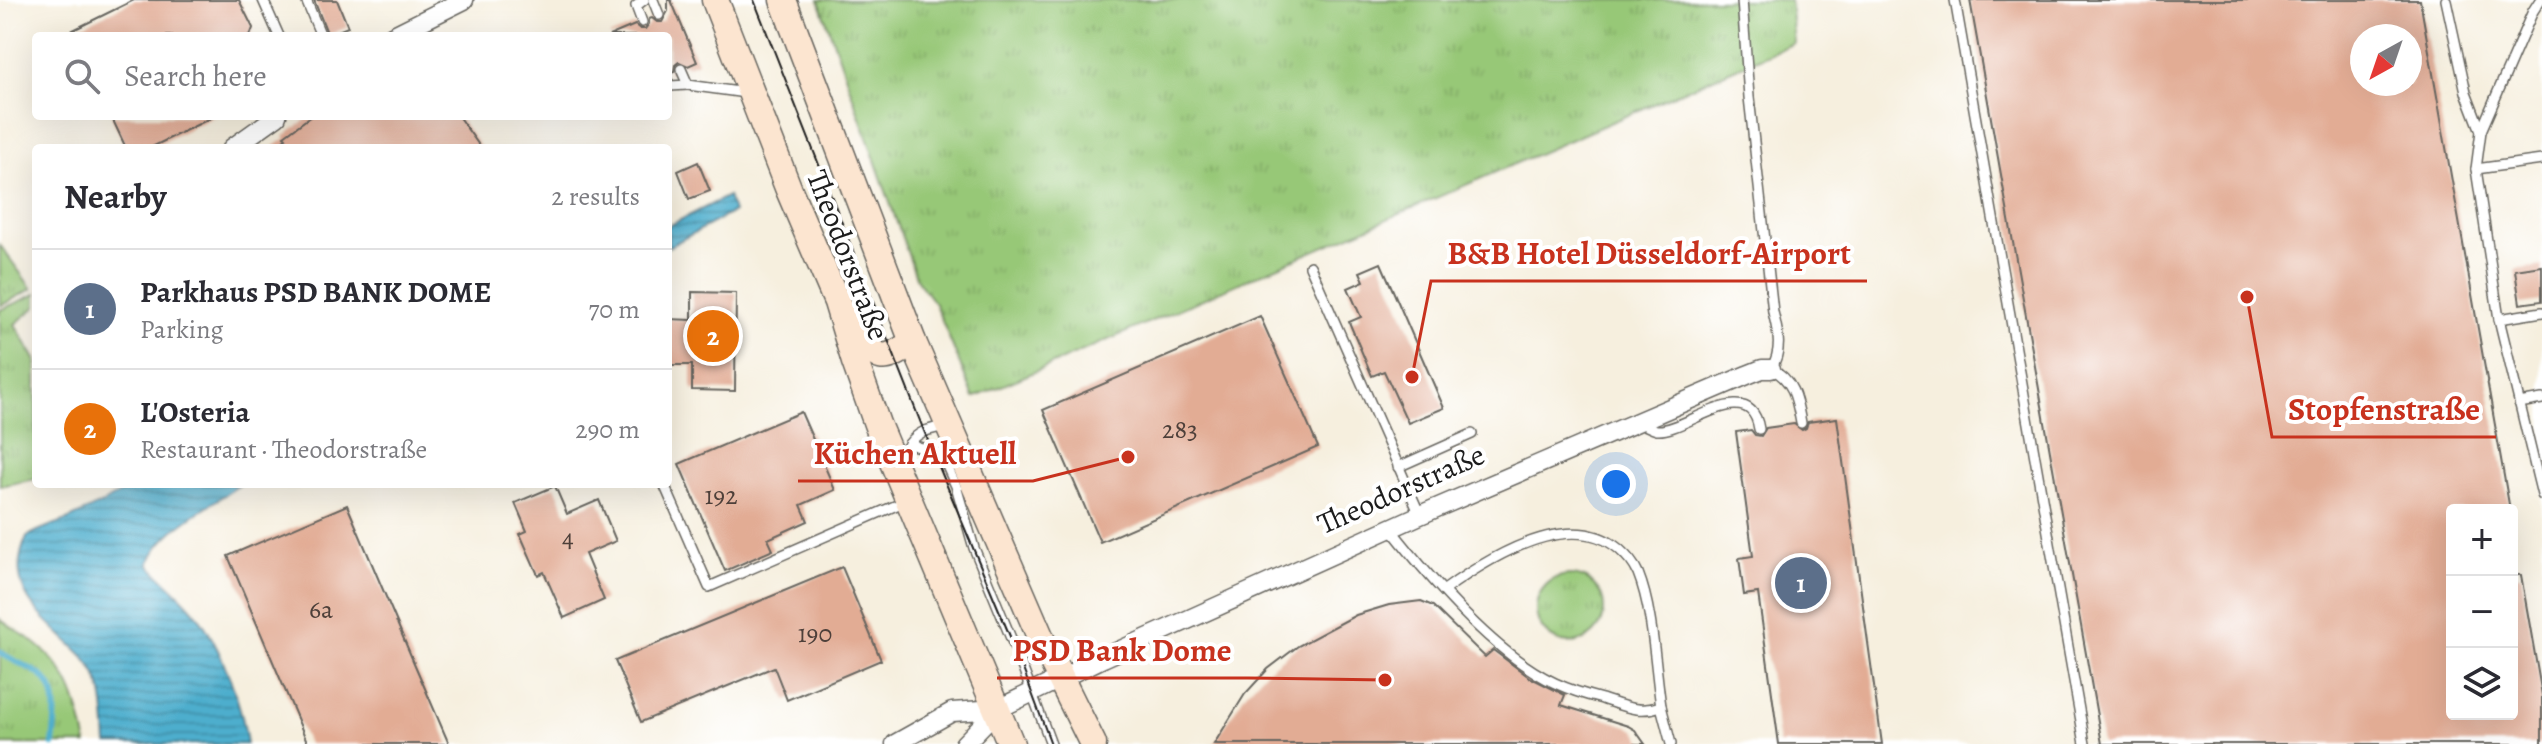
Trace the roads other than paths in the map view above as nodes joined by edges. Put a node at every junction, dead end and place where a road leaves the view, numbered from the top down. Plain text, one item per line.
1 (263, 0) edge
2 (306, 0) edge
3 (464, 0) edge
4 (644, 0) edge
5 (653, 0) edge
6 (715, 0) edge
7 (783, 0) edge
8 (1742, 0) edge
9 (1955, 0) edge
10 (2446, 0) edge
11 (2540, 0) edge
12 (659, 15) dead end
13 (642, 22) dead end
14 (277, 32) edge
15 (319, 32) edge
16 (400, 32) edge
17 (681, 69) dead end
18 (688, 85) junction
19 (672, 86) edge
20 (753, 94) junction
21 (271, 120) edge
22 (2481, 131) junction
23 (238, 144) edge
24 (2542, 160) edge
25 (2476, 169) junction
26 (1310, 266) dead end
27 (837, 302) junction
28 (2542, 312) edge
29 (2499, 319) junction
30 (913, 342) junction
31 (1771, 369) junction
32 (2542, 399) edge
33 (2519, 403) junction
34 (1637, 422) junction
35 (1801, 423) dead end
36 (1759, 429) dead end
37 (1472, 434) dead end
38 (957, 441) junction
39 (909, 444) junction
40 (895, 467) junction
41 (1398, 467) junction
42 (666, 488) edge
43 (2542, 495) edge
44 (909, 500) junction
45 (1420, 515) junction
46 (1390, 528) junction
47 (1443, 591) junction
48 (1062, 680) junction
49 (1031, 694) junction
50 (1661, 706) junction
51 (998, 709) junction
52 (895, 744) edge
53 (964, 744) edge
54 (1011, 744) edge
55 (1051, 744) edge
56 (1093, 744) edge
57 (1671, 744) edge
58 (2085, 744) edge

1 - 14 lane
2 - 15 lane
3 - 16 street
4 - 13 lane
5 - 12 lane
6 - 20 main road, Theodorstraße
7 - 30 main road, Theodorstraße
8 - 31 lane
9 - 58 lane
10 - 22 lane
11 - 22 lane
17 - 18 lane
18 - 19 lane
18 - 20 lane
20 - 27 main road, Theodorstraße
21 - 23 street
22 - 25 lane
24 - 25 lane
25 - 29 lane
26 - 41 lane
27 - 30 main road
27 - 40 main road, Theodorstraße
28 - 29 lane
29 - 33 lane
30 - 38 main road, Theodorstraße
31 - 34 street, Theodorstraße
31 - 35 lane
32 - 33 lane
33 - 43 lane
34 - 36 lane
34 - 45 street, Theodorstraße
37 - 41 lane
38 - 39 lane
38 - 48 main road, Theodorstraße
39 - 40 lane
39 - 49 lane
40 - 44 main road, Theodorstraße
41 - 45 lane
42 - 44 lane
44 - 51 main road, Theodorstraße
45 - 46 street, Theodorstraße
46 - 47 lane
46 - 48 street, Theodorstraße
47 - 50 lane
47 - 50 lane
48 - 49 street, Theodorstraße
48 - 56 main road, Theodorstraße
49 - 51 street, Theodorstraße
49 - 55 lane
50 - 57 lane
51 - 52 street
51 - 53 street
51 - 54 main road, Theodorstraße

